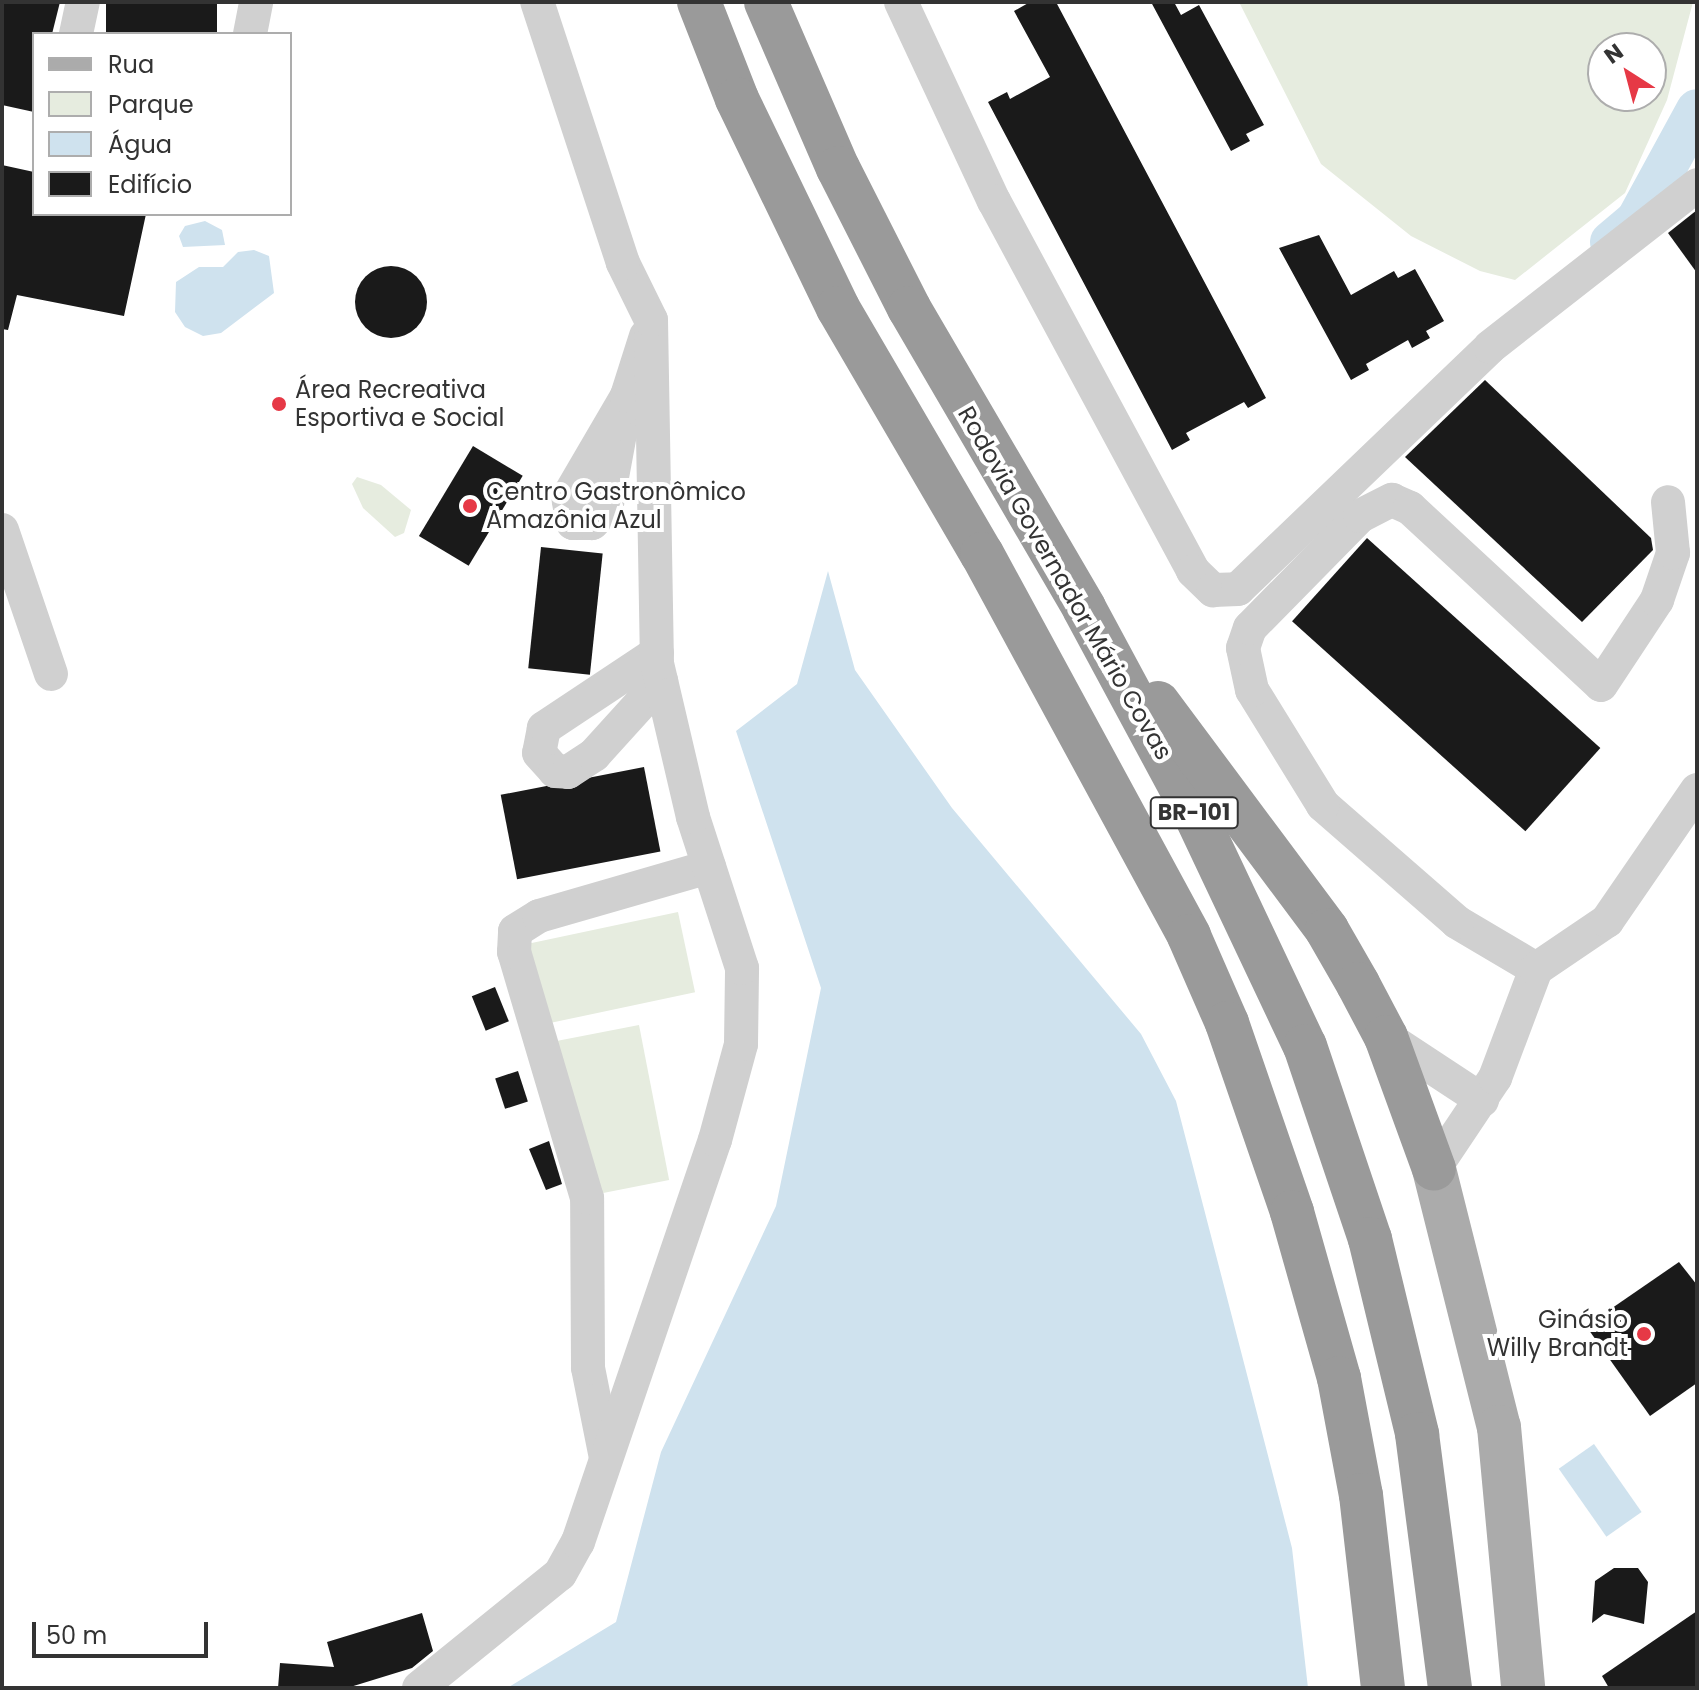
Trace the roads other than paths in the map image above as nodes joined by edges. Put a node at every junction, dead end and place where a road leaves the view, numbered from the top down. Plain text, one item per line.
1 (83, 2) edge
2 (256, 2) edge
3 (537, 2) edge
4 (699, 2) edge
5 (766, 2) edge
6 (777, 2) edge
7 (901, 2) edge
8 (76, 32) edge
9 (250, 32) edge
10 (786, 50) junction
11 (1697, 185) edge
12 (651, 320) junction
13 (627, 396) dead end
14 (1668, 502) dead end
15 (2, 530) edge
16 (1084, 608) junction
17 (51, 674) dead end
18 (1697, 790) edge
19 (709, 867) junction
20 (1536, 969) junction
21 (1386, 1037) junction
22 (1482, 1100) junction
23 (1434, 1169) junction
24 (607, 1459) junction
25 (419, 1688) edge
26 (1383, 1688) edge
27 (1450, 1688) edge
28 (1523, 1688) edge

1 - 8 street
2 - 9 street
3 - 12 street
4 - 26 highway, BR-101
5 - 10 highway, Rodovia Governador Mário Covas / BR-101
6 - 10 street
7 - 11 street
10 - 16 highway, Rodovia Governador Mário Covas / BR-101
12 - 13 street
12 - 19 street
14 - 20 street
15 - 17 street
16 - 21 highway
16 - 27 highway, Rodovia Governador Mário Covas / BR-101
18 - 20 street
19 - 24 street
19 - 24 street
20 - 22 street
21 - 22 street
21 - 23 highway
22 - 23 street
23 - 28 main road
24 - 25 street

